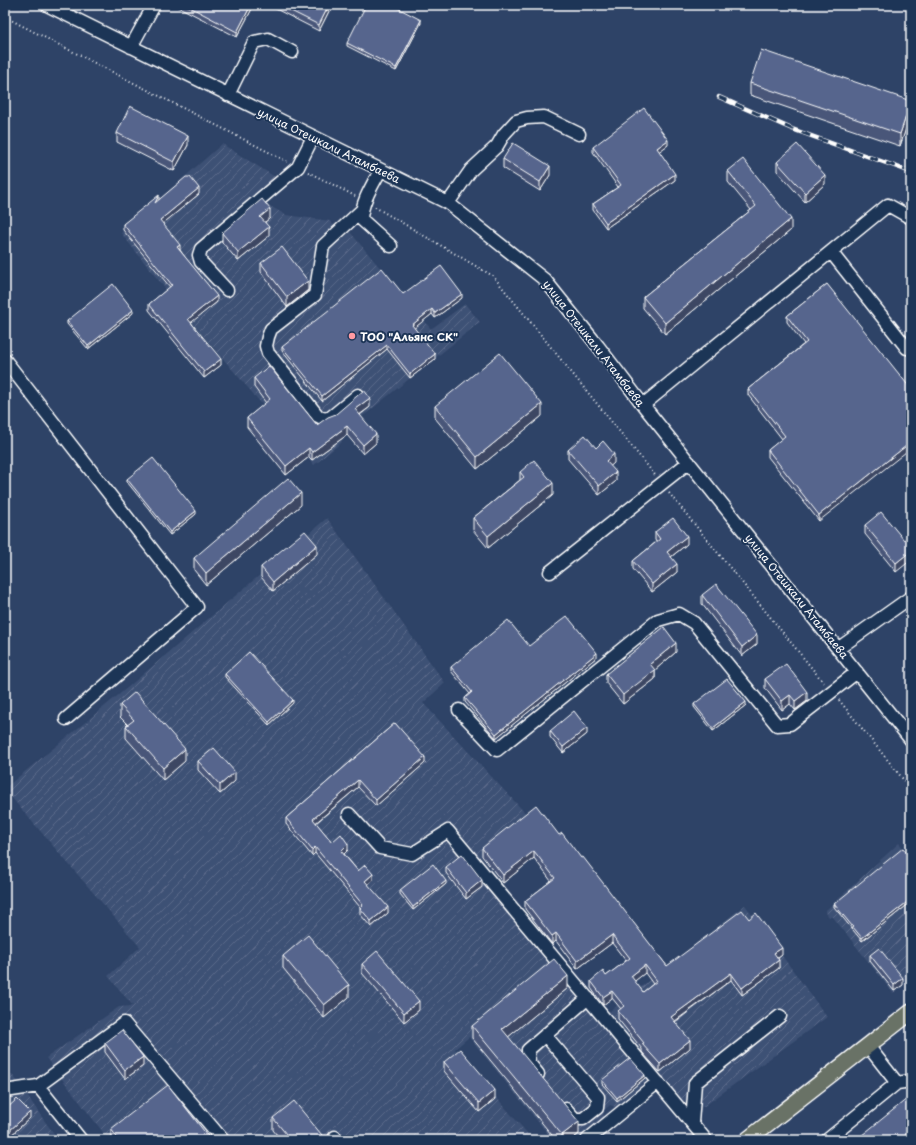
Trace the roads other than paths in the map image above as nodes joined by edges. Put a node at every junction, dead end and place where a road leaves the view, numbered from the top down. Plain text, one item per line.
1 (47, 5) edge
2 (144, 5) edge
3 (154, 5) edge
4 (147, 19) junction
5 (131, 47) junction
6 (292, 52) dead end
7 (228, 95) junction
8 (578, 134) dead end
9 (313, 137) junction
10 (380, 171) junction
11 (448, 203) junction
12 (363, 206) junction
13 (911, 218) edge
14 (391, 246) dead end
15 (831, 252) junction
16 (227, 290) dead end
17 (911, 349) edge
18 (5, 360) edge
19 (358, 395) edge
20 (643, 405) junction
21 (689, 462) junction
22 (550, 572) dead end
23 (911, 596) edge
24 (839, 648) junction
25 (857, 672) junction
26 (459, 710) dead end
27 (66, 719) dead end
28 (911, 740) edge
29 (349, 814) dead end
30 (588, 998) junction
31 (911, 1012) edge
32 (780, 1016) dead end
33 (545, 1035) junction
34 (868, 1046) junction
35 (911, 1081) edge
36 (544, 1082) edge
37 (658, 1082) junction
38 (897, 1083) junction
39 (38, 1086) junction
40 (5, 1091) edge
41 (560, 1100) edge
42 (692, 1123) junction
43 (81, 1140) edge
44 (223, 1140) edge
45 (587, 1140) edge
46 (706, 1140) edge
47 (747, 1140) edge
48 (827, 1140) edge

1 - 5 street, улица Отешкали Атамбаева
2 - 4 street
3 - 4 street
4 - 5 street
5 - 7 street, улица Отешкали Атамбаева
6 - 7 street
7 - 9 street, улица Отешкали Атамбаева
8 - 11 street
9 - 10 street, улица Отешкали Атамбаева
9 - 16 street
10 - 11 street, улица Отешкали Атамбаева
10 - 12 street
11 - 20 street, улица Отешкали Атамбаева
12 - 14 street
12 - 19 street
13 - 15 street
15 - 17 street
15 - 20 street
18 - 27 street
20 - 21 street, улица Отешкали Атамбаева
21 - 22 street
21 - 24 street, улица Отешкали Атамбаева
23 - 24 street
24 - 25 street, улица Отешкали Атамбаева
25 - 26 street
25 - 28 street, улица Отешкали Атамбаева
29 - 30 street
30 - 33 street
30 - 37 street
31 - 34 main road
32 - 42 street
33 - 36 street
33 - 41 street
34 - 38 street
34 - 47 main road
35 - 38 street
37 - 42 street
37 - 45 street
38 - 48 street
39 - 40 street
39 - 43 street
39 - 44 street
42 - 46 street

